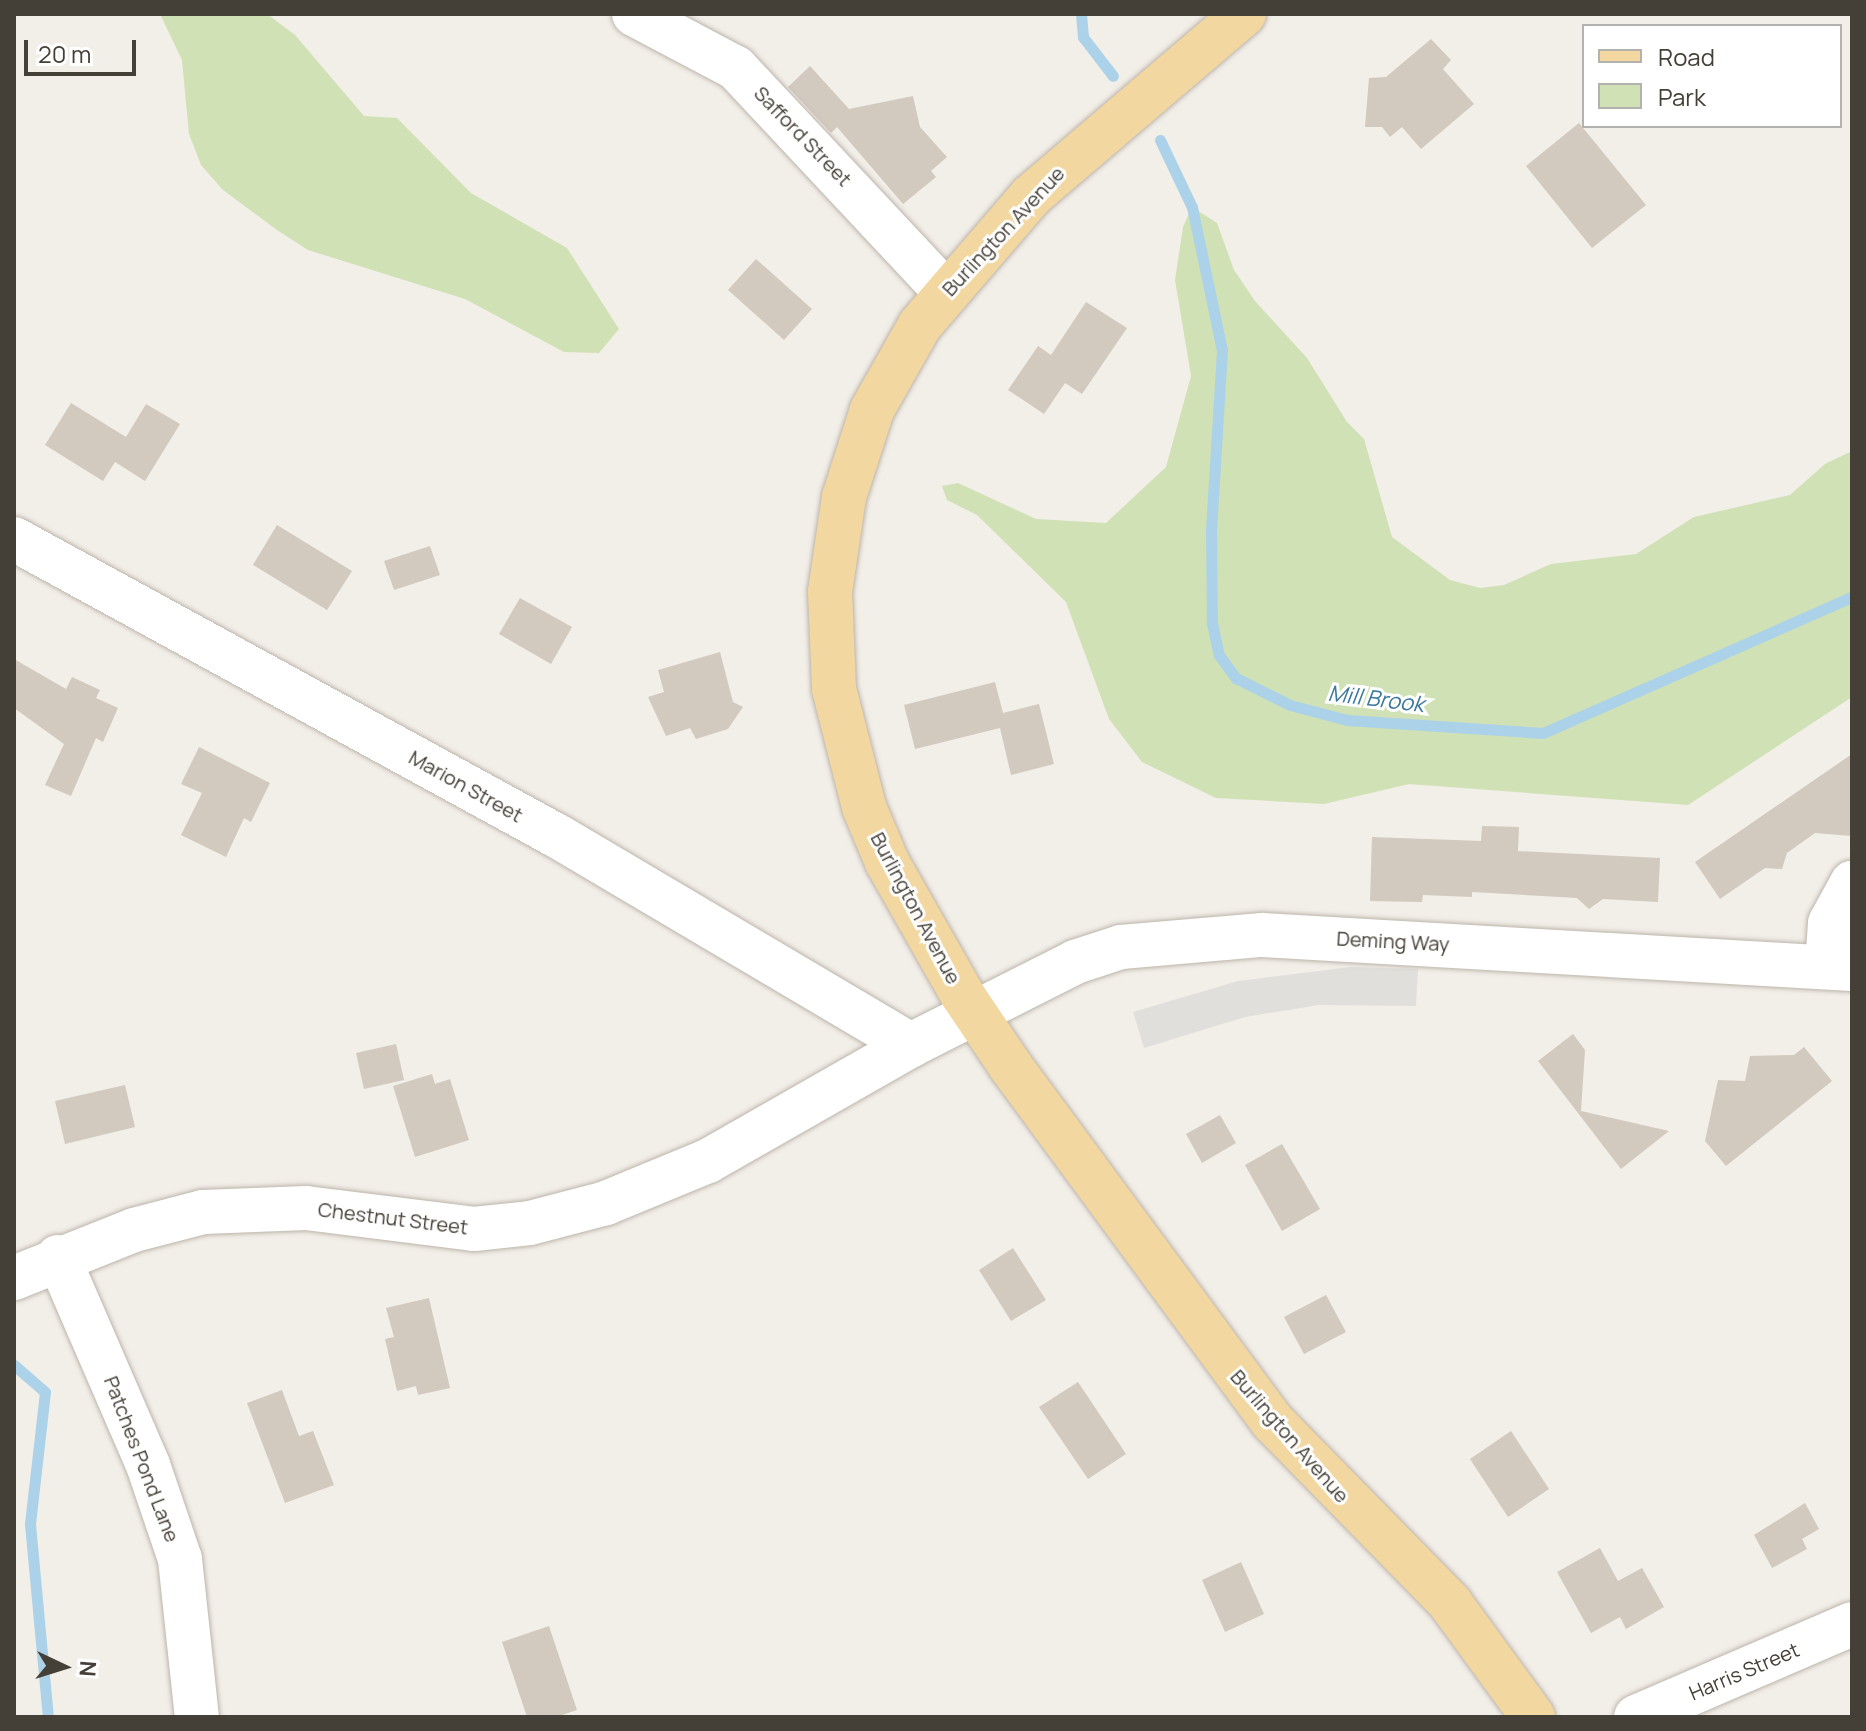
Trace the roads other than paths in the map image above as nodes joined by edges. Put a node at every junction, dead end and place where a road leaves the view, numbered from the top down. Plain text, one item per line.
1 (634, 14) edge
2 (1244, 14) edge
3 (945, 291) junction
4 (14, 539) edge
5 (1852, 883) edge
6 (1840, 968) edge
7 (976, 1016) junction
8 (911, 1045) junction
9 (58, 1257) junction
10 (14, 1278) edge
11 (1852, 1624) edge
12 (197, 1717) edge
13 (1533, 1717) edge
14 (1636, 1717) edge

1 - 3 street, Safford Street
2 - 3 main road, Burlington Avenue
3 - 7 main road, Burlington Avenue
4 - 8 street, Marion Street
5 - 6 street, Deming Way
6 - 7 street, Deming Way
7 - 8 street, Chestnut Street
7 - 13 main road, Burlington Avenue
8 - 9 street, Chestnut Street
9 - 10 street, Chestnut Street
9 - 12 street, Patches Pond Lane
11 - 14 street, Harris Street

